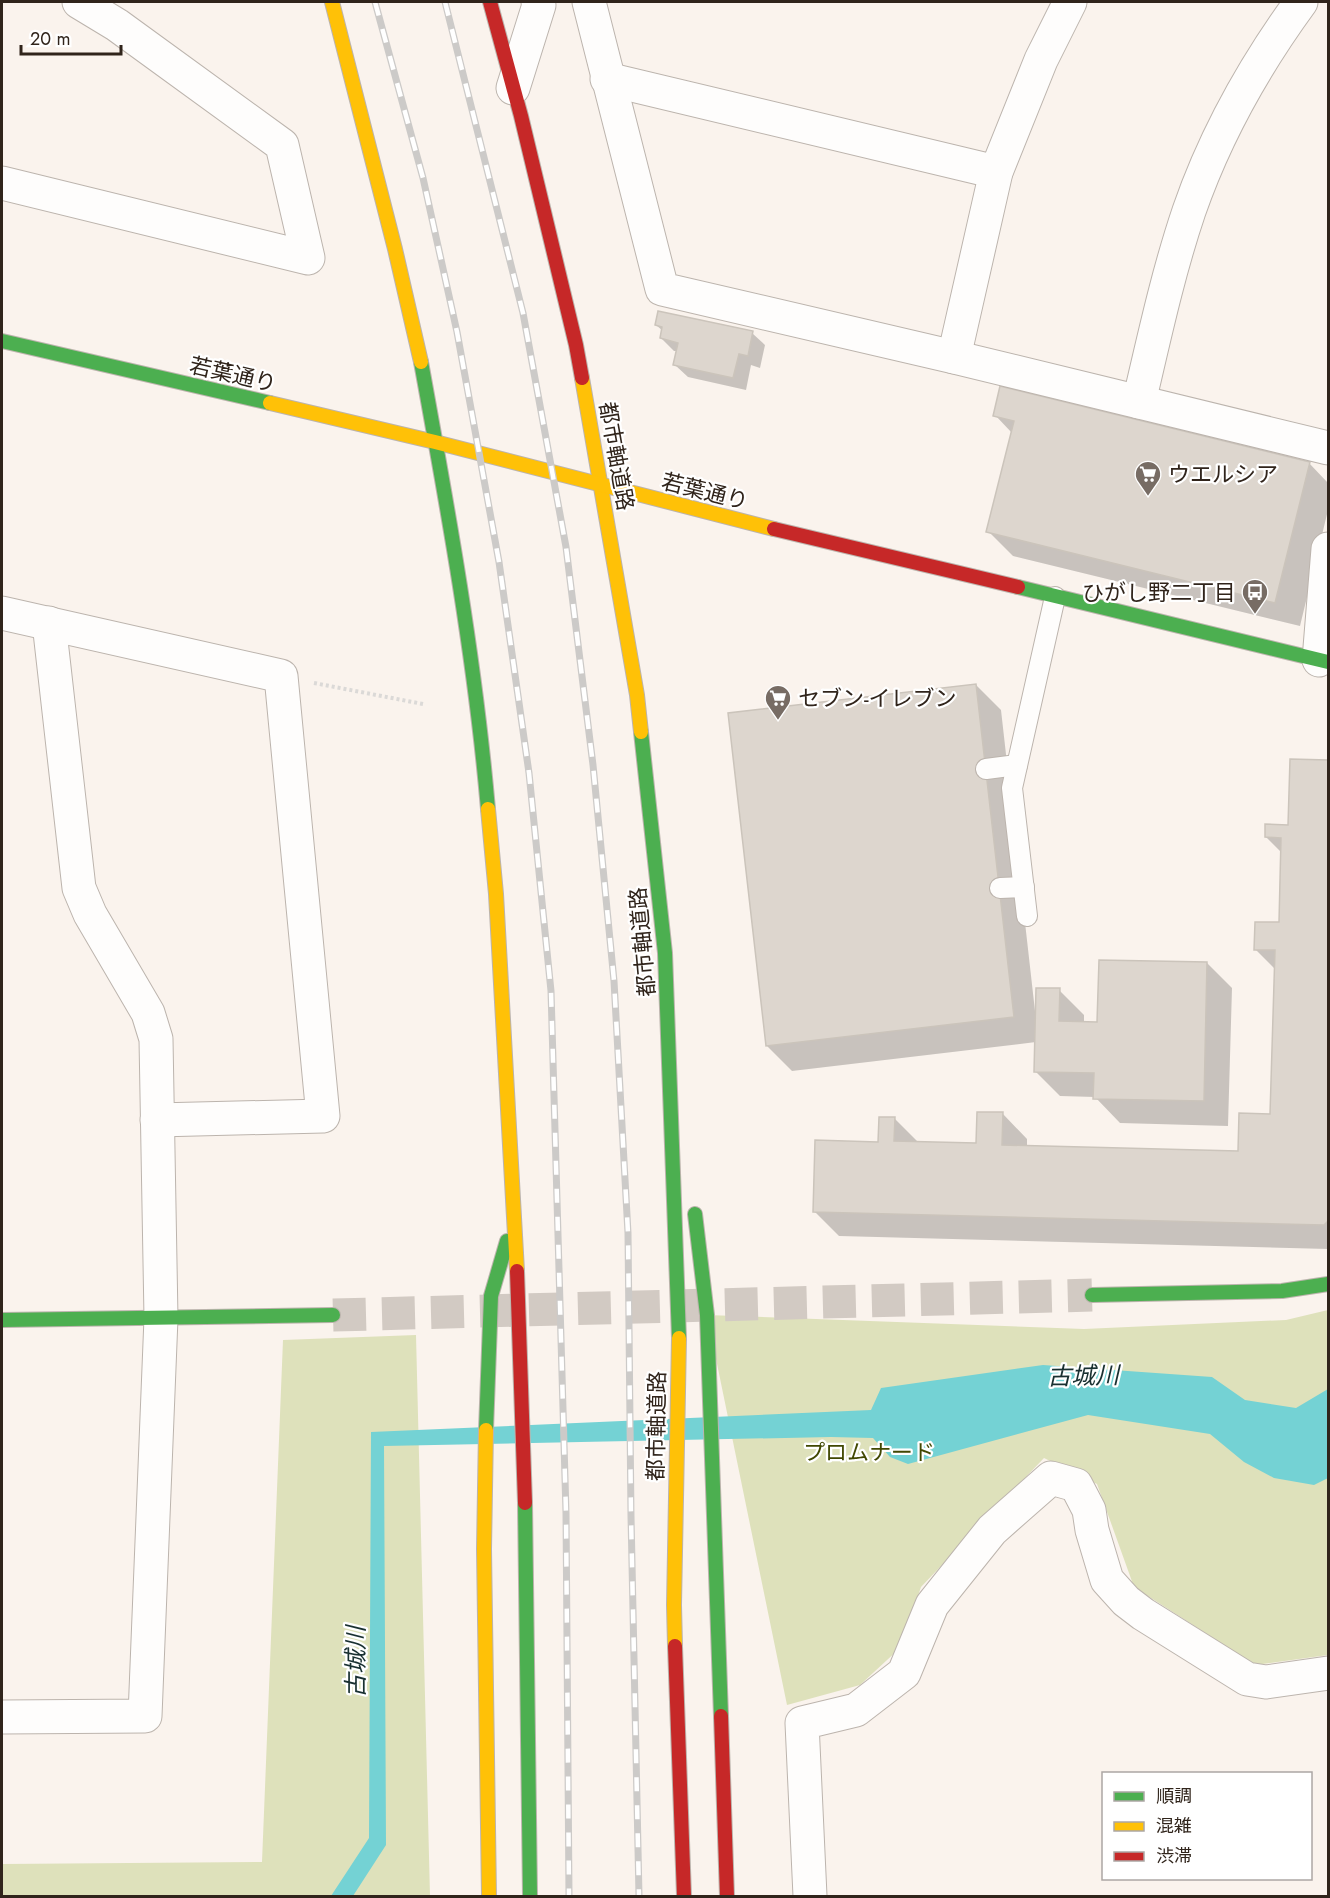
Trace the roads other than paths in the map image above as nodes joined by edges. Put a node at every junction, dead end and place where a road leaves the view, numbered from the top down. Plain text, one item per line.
1 (79, 2) edge
2 (332, 2) edge
3 (490, 2) edge
4 (538, 2) edge
5 (589, 2) edge
6 (1071, 2) edge
7 (1301, 2) edge
8 (608, 79) junction
9 (513, 88) junction
10 (996, 172) junction
11 (3, 189) edge
12 (2, 341) edge
13 (954, 357) junction
14 (1139, 402) junction
15 (435, 442) junction
16 (1329, 448) edge
17 (602, 487) junction
18 (1329, 549) edge
19 (1055, 597) junction
20 (2, 613) edge
21 (48, 623) junction
22 (1324, 661) edge
23 (1017, 765) junction
24 (986, 769) dead end
25 (1024, 887) junction
26 (999, 888) dead end
27 (1027, 916) dead end
28 (666, 953) junction
29 (157, 1120) junction
30 (685, 1129) dead end
31 (693, 1199) dead end
32 (514, 1214) junction
33 (1329, 1284) edge
34 (1092, 1295) tunnel mouth
35 (333, 1315) tunnel mouth
36 (161, 1318) junction
37 (2, 1320) edge
38 (1329, 1673) edge
39 (2, 1717) edge
40 (489, 1896) edge
41 (530, 1896) edge
42 (684, 1896) edge
43 (727, 1896) edge
44 (810, 1896) edge

1 - 11 street
2 - 15 main road
3 - 9 main road, 都市軸道路
4 - 9 street
5 - 8 street
6 - 10 street
7 - 14 street
8 - 10 street
8 - 13 street
9 - 17 main road, 都市軸道路
10 - 13 street
12 - 15 main road, 若葉通り
13 - 14 street
14 - 16 street
15 - 17 main road, 若葉通り
15 - 32 main road
17 - 19 main road, 若葉通り
17 - 28 main road, 都市軸道路
18 - 22 street
19 - 22 main road, 若葉通り
19 - 23 lane
20 - 21 street
21 - 29 street
21 - 29 street
23 - 24 lane
23 - 25 lane
25 - 26 lane
25 - 27 lane
28 - 30 main road
28 - 42 main road, 都市軸道路
29 - 36 street
31 - 43 main road
32 - 40 main road
32 - 41 main road
33 - 34 main road
35 - 36 main road
36 - 37 main road
36 - 39 street
38 - 44 street

